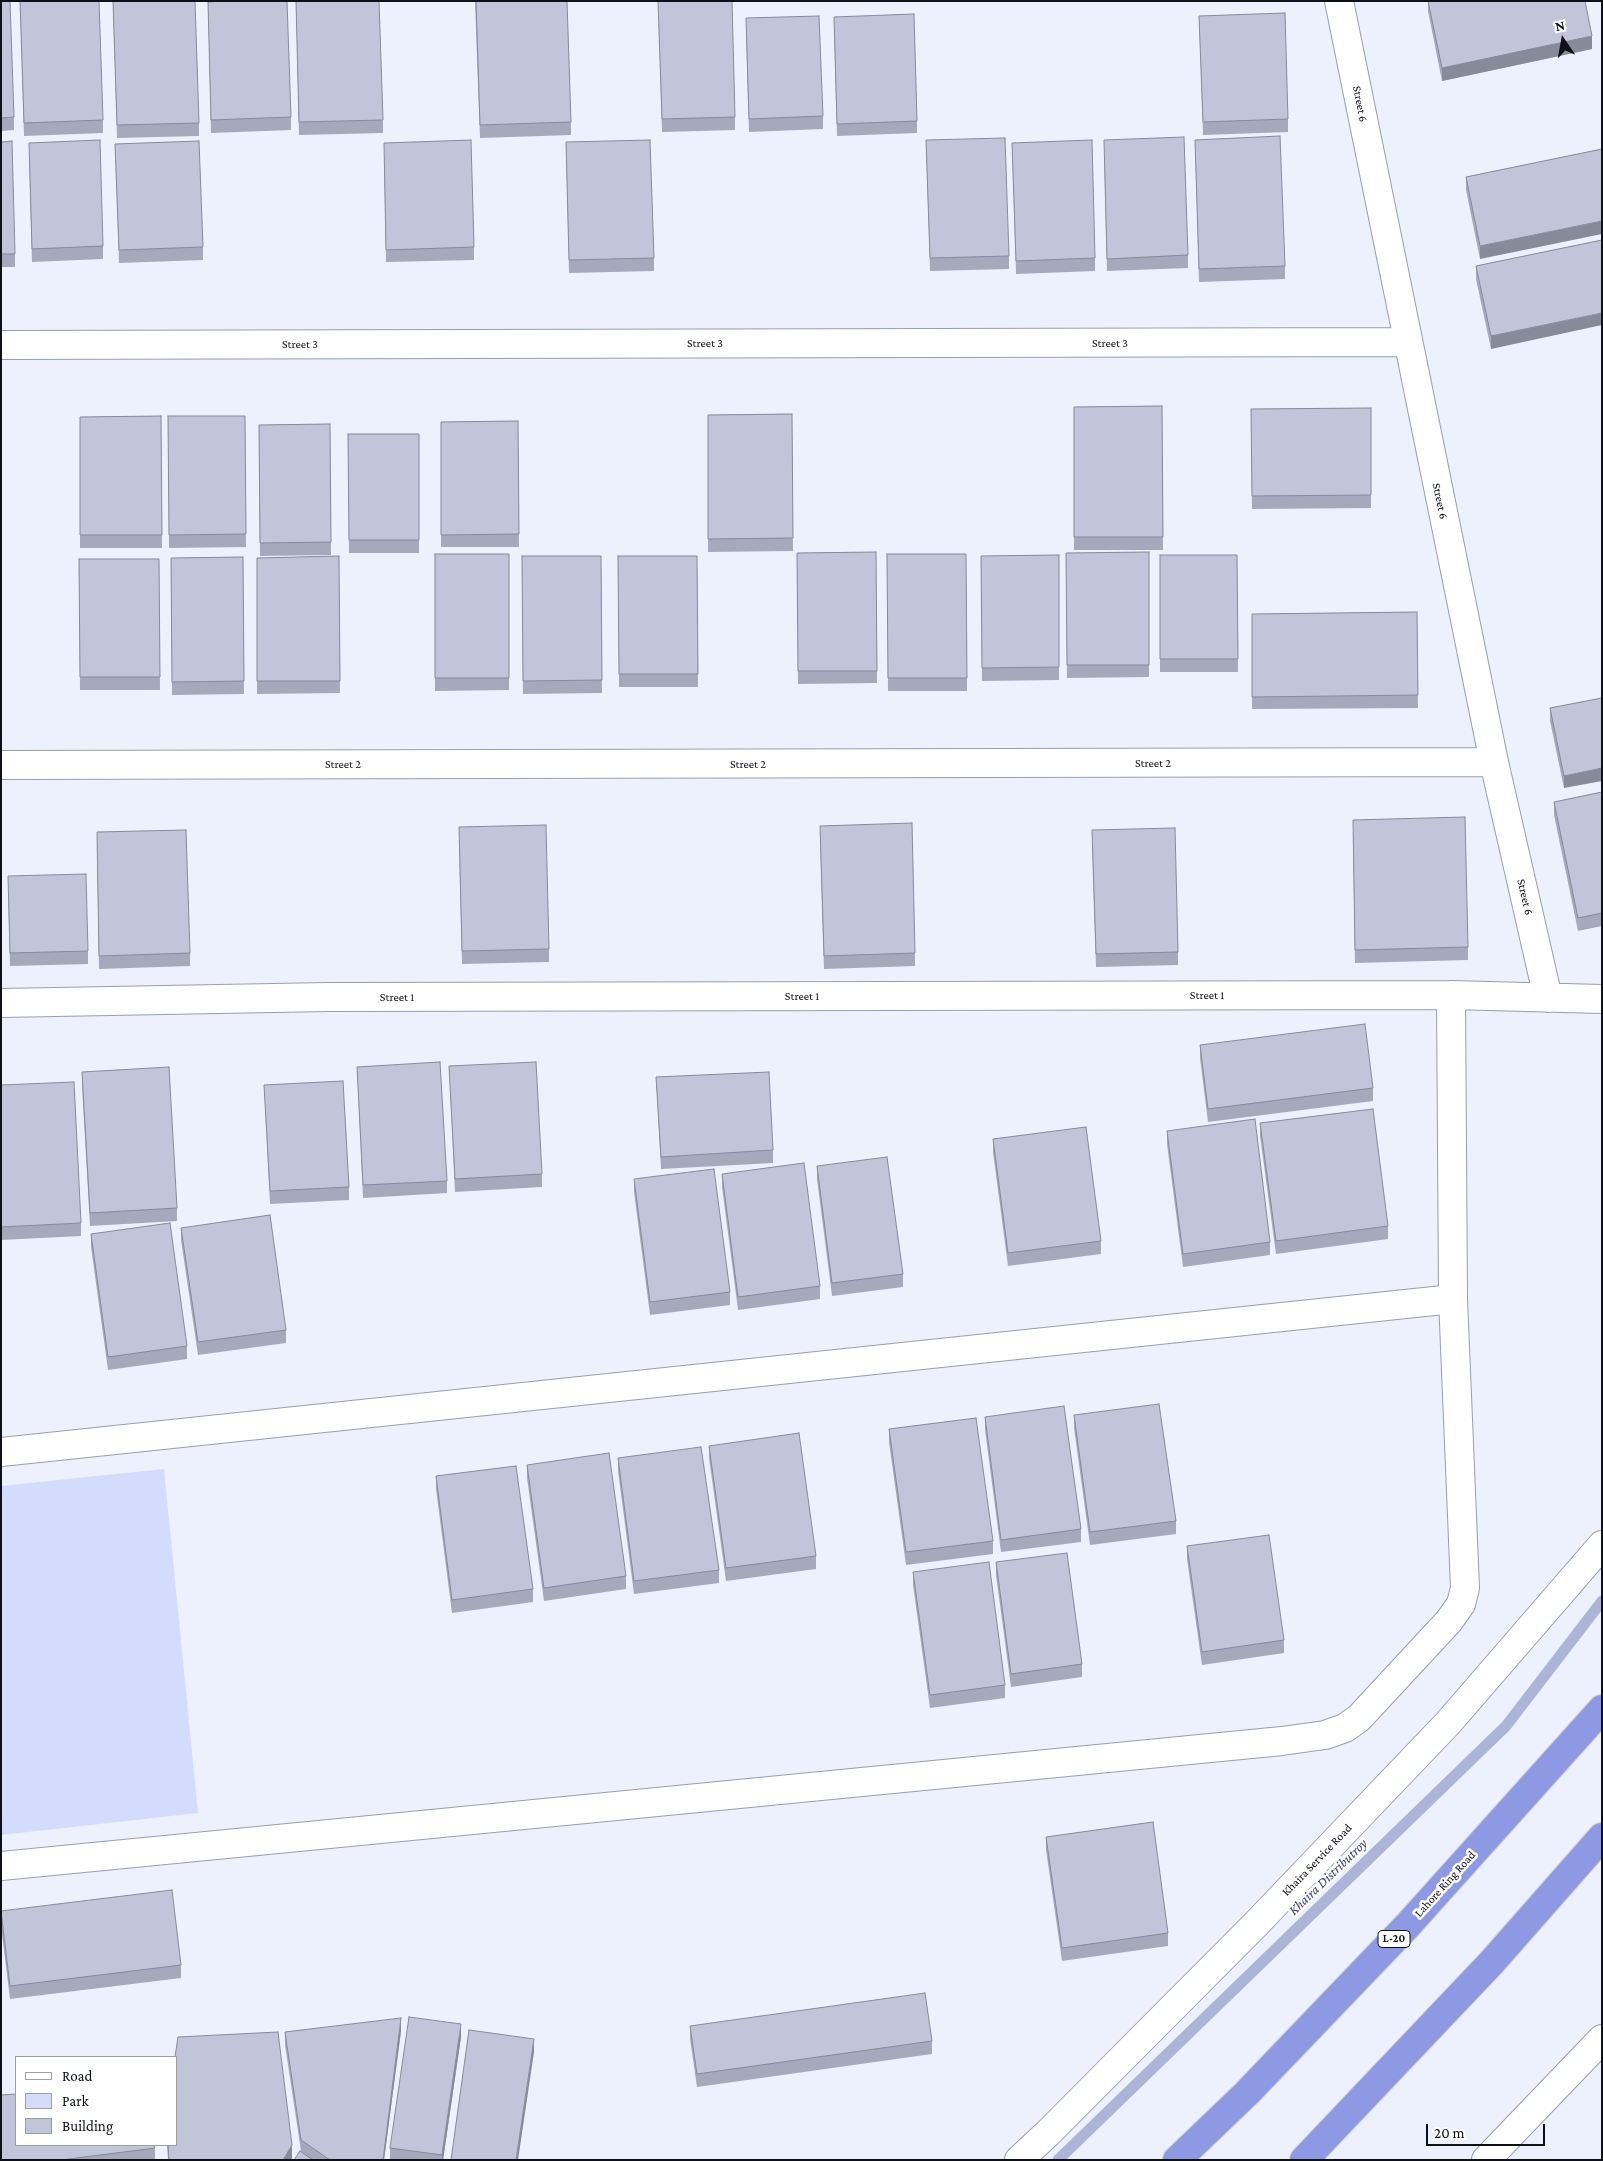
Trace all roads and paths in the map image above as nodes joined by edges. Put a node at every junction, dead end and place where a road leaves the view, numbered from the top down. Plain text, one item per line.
1 (1339, 1) edge
2 (1408, 342) junction
3 (1, 345) edge
4 (1494, 762) junction
5 (1, 765) edge
6 (1451, 995) junction
7 (1548, 998) junction
8 (1602, 999) edge
9 (1, 1003) edge
10 (1453, 1299) junction
11 (1, 1452) edge
12 (1602, 1545) edge
13 (1602, 1709) edge
14 (1602, 1837) edge
15 (1, 1866) edge
16 (1602, 2039) edge
17 (1018, 2160) edge
18 (1177, 2160) edge
19 (1304, 2160) edge
20 (1486, 2160) edge

1 - 2 street, Street 6
2 - 3 street, Street 3
2 - 4 street, Street 6
4 - 5 street, Street 2
4 - 7 street, Street 6
6 - 7 street, Street 1
6 - 9 street, Street 1
6 - 10 street
7 - 8 street, Street 1
10 - 11 street
10 - 15 street
12 - 17 street, Khaira Service Road
13 - 18 highway, Lahore Ring Road / L-20
14 - 19 highway
16 - 20 street

